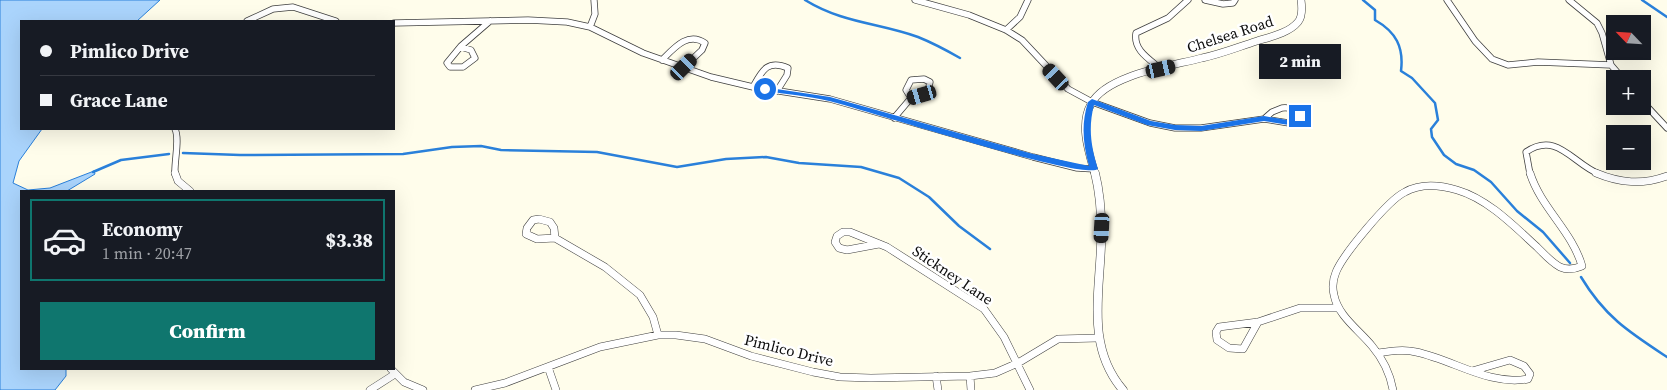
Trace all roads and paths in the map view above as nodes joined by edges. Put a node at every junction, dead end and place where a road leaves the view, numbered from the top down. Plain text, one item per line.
1 (594, 0) edge
2 (915, 0) edge
3 (1028, 0) edge
4 (1188, 0) edge
5 (1205, 0) edge
6 (1235, 0) edge
7 (1301, 0) edge
8 (1447, 0) edge
9 (1569, 0) edge
10 (249, 20) edge
11 (333, 20) edge
12 (490, 22) junction
13 (395, 23) edge
14 (590, 27) junction
15 (1006, 30) junction
16 (461, 47) junction
17 (662, 60) junction
18 (1611, 65) junction
19 (684, 67) junction
20 (1161, 69) junction
21 (1615, 70) edge
22 (753, 87) junction
23 (777, 91) junction
24 (911, 98) junction
25 (1092, 102) junction
26 (1651, 111) edge
27 (894, 118) junction
28 (1264, 119) junction
29 (1667, 128) edge
30 (176, 130) edge
31 (1094, 169) junction
32 (1667, 176) edge
33 (188, 190) edge
34 (555, 238) dead end
35 (879, 244) junction
36 (1338, 308) junction
37 (1258, 322) junction
38 (658, 335) junction
39 (1098, 338) junction
40 (1378, 353) junction
41 (1018, 363) junction
42 (548, 366) junction
43 (1472, 371) junction
44 (393, 372) edge
45 (936, 376) junction
46 (970, 376) junction
47 (370, 390) edge
48 (423, 390) edge
49 (475, 390) edge
50 (556, 390) edge
51 (938, 390) edge
52 (971, 390) edge
53 (1030, 390) edge
54 (1123, 390) edge
55 (1394, 390) edge

1 - 14 street
2 - 15 street
3 - 15 street
4 - 20 street
5 - 6 street
7 - 20 street, Chelsea Road
8 - 18 street
9 - 18 street
10 - 11 street
12 - 13 street
12 - 14 street
12 - 16 street
14 - 17 street
15 - 25 street
16 - 16 street
17 - 19 street
17 - 19 street
18 - 21 street
19 - 22 street
20 - 25 street, Chelsea Road
22 - 23 street
22 - 23 street
23 - 27 street
24 - 24 street
24 - 27 street
25 - 28 street
25 - 31 street
26 - 29 street
27 - 31 street
28 - 28 street
30 - 33 street
31 - 39 street
32 - 36 street
34 - 38 street
35 - 35 street, Stickney Lane
35 - 41 street, Stickney Lane
36 - 37 street
36 - 40 street
37 - 37 street
38 - 42 street, Pimlico Drive
38 - 45 street, Pimlico Drive
39 - 41 street, Pimlico Drive
39 - 54 street
40 - 43 street
40 - 55 street
41 - 46 street, Pimlico Drive
41 - 53 street, Stickney Lane
42 - 49 street, Pimlico Drive
42 - 50 street
43 - 43 street
44 - 47 street
44 - 48 street
45 - 46 street, Pimlico Drive
45 - 51 street
46 - 52 street

